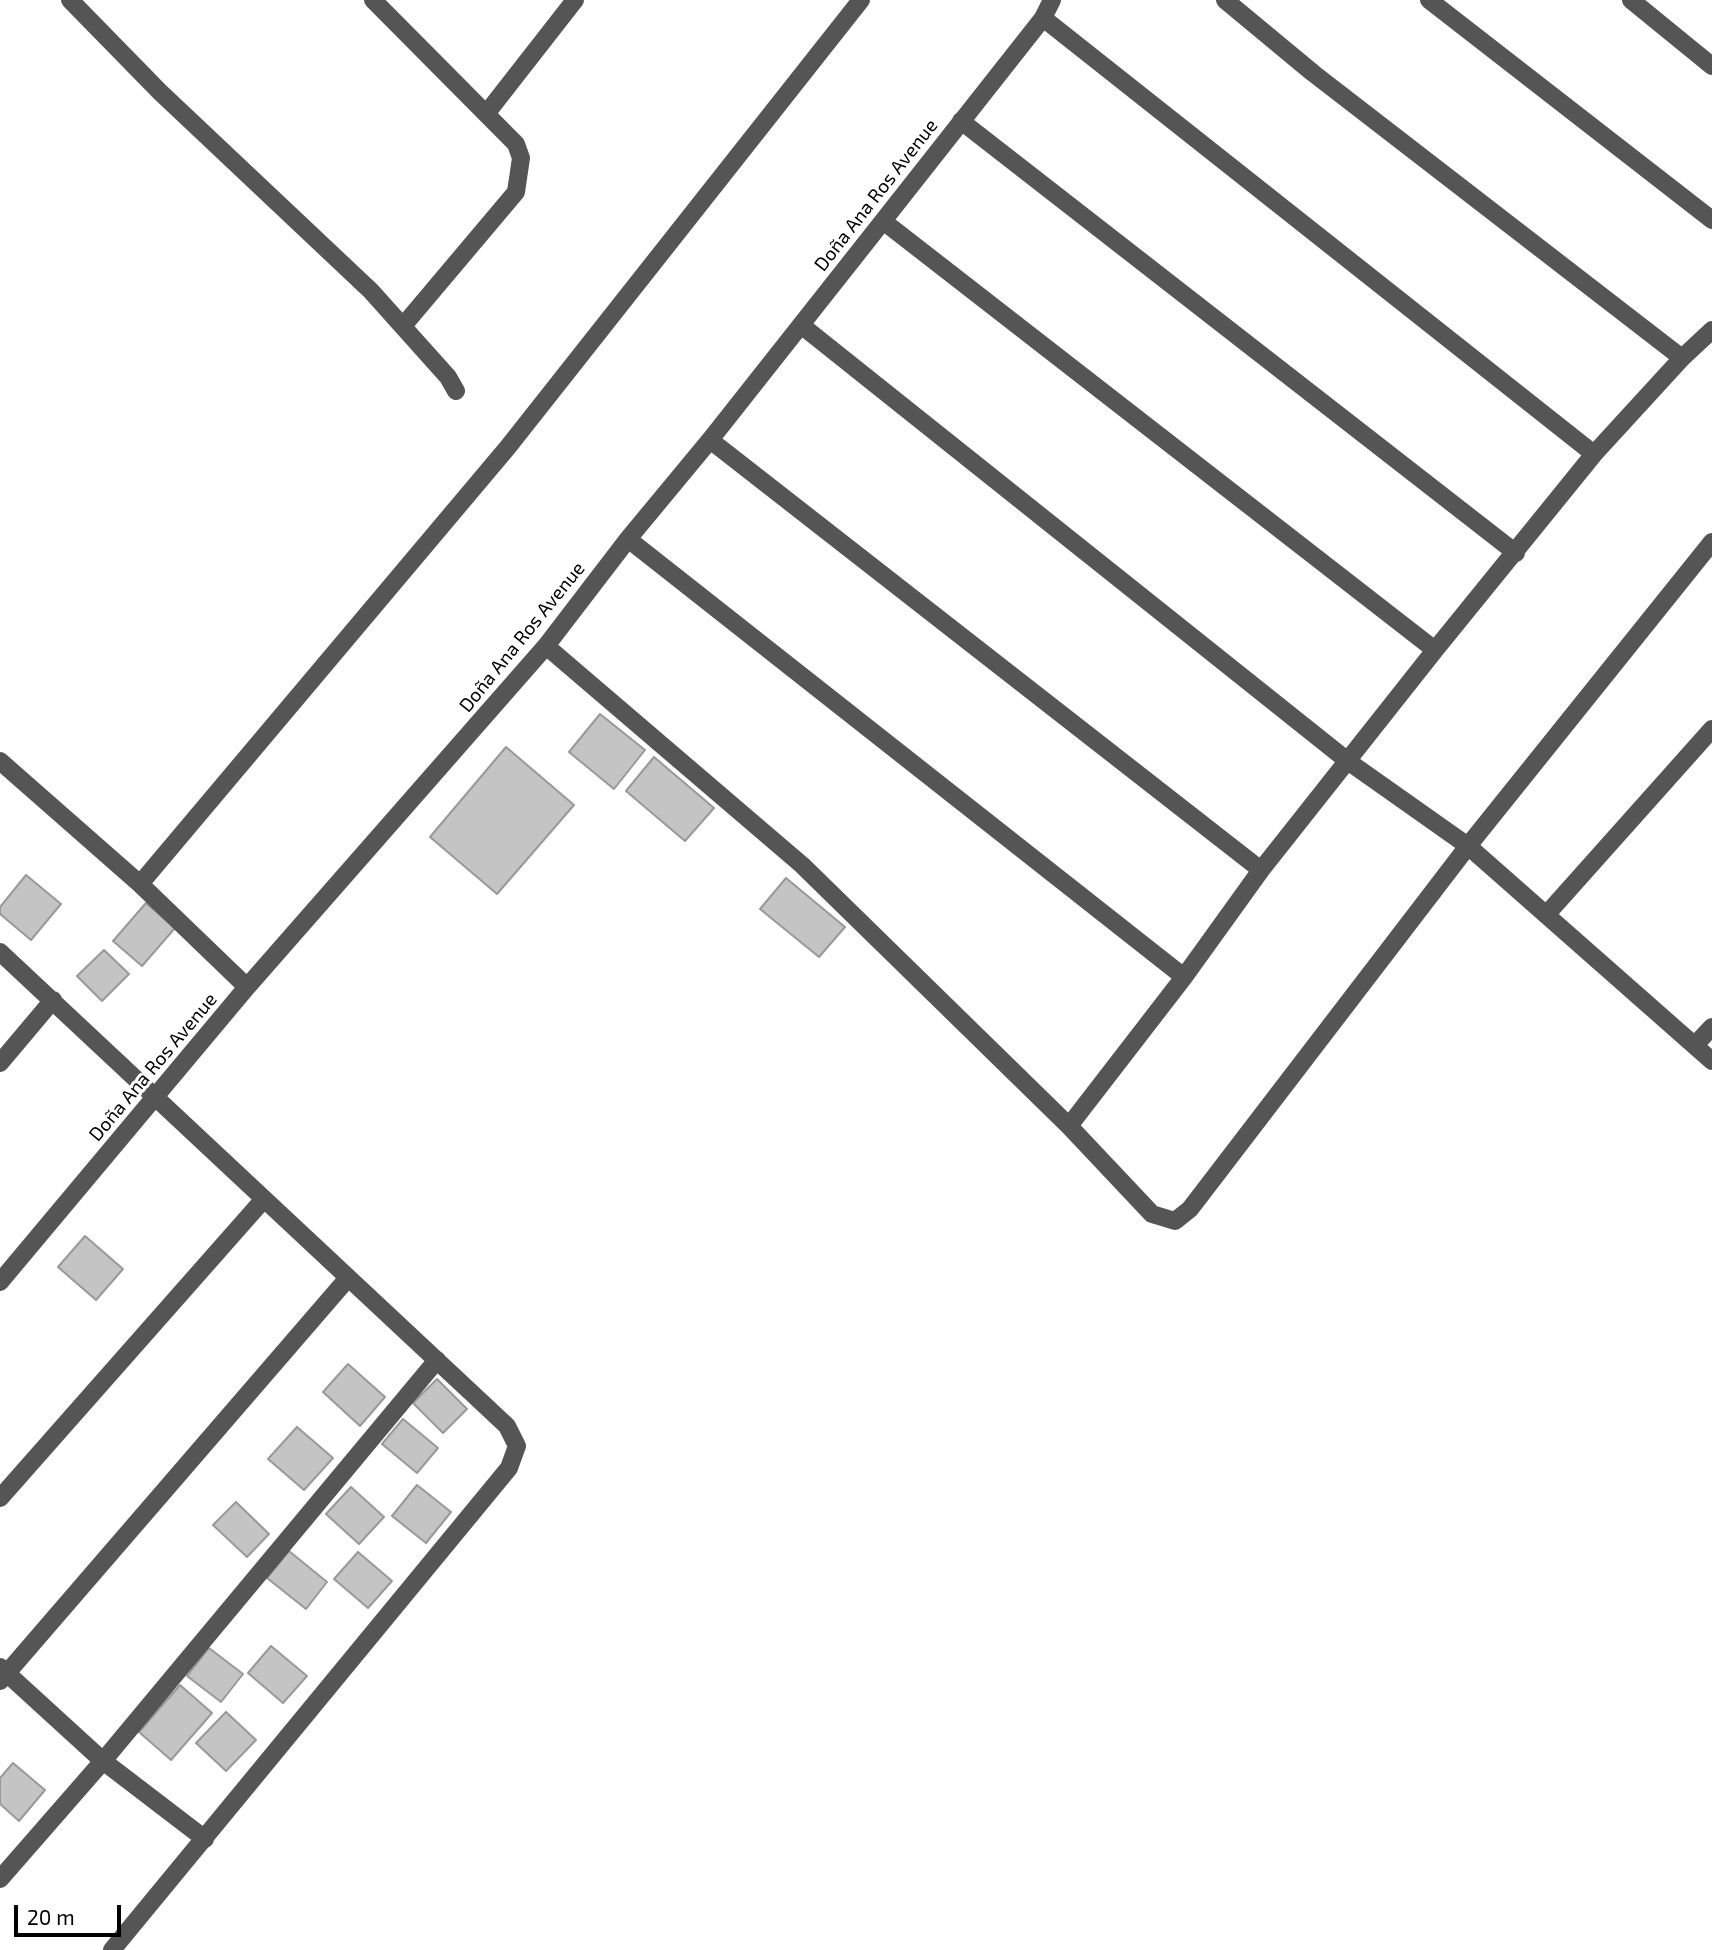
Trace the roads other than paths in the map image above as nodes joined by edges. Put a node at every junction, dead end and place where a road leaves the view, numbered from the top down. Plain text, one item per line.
1 (70, 0) edge
2 (373, 0) edge
3 (575, 0) edge
4 (861, 0) edge
5 (1052, 0) edge
6 (1225, 0) edge
7 (1429, 0) edge
8 (1632, 0) edge
9 (1042, 18) junction
10 (1712, 66) edge
11 (486, 114) junction
12 (961, 121) junction
13 (1712, 220) edge
14 (883, 221) junction
15 (801, 325) junction
16 (403, 326) junction
17 (1712, 330) edge
18 (1682, 358) junction
19 (456, 391) dead end
20 (710, 440) junction
21 (1594, 454) junction
22 (628, 539) junction
23 (1712, 542) edge
24 (1516, 553) junction
25 (546, 646) junction
26 (1436, 650) junction
27 (1712, 729) edge
28 (0, 761) edge
29 (1349, 762) junction
30 (1468, 846) junction
31 (1261, 870) junction
32 (140, 884) junction
33 (1546, 915) junction
34 (0, 952) edge
35 (1184, 977) junction
36 (247, 987) junction
37 (53, 1000) junction
38 (1712, 1027) edge
39 (1695, 1045) junction
40 (1712, 1061) edge
41 (0, 1063) edge
42 (157, 1097) junction
43 (1069, 1126) junction
44 (264, 1199) junction
45 (348, 1278) junction
46 (0, 1282) edge
47 (437, 1360) junction
48 (0, 1498) edge
49 (2, 1674) edge
50 (103, 1761) junction
51 (205, 1839) junction
52 (0, 1879) edge
53 (111, 1950) edge

1 - 16 street
2 - 11 street
3 - 11 street
4 - 32 street
5 - 9 street, Doña Ana Ros Avenue
6 - 18 street
7 - 13 street
8 - 10 street
9 - 12 street, Doña Ana Ros Avenue
9 - 21 street
11 - 16 street
12 - 14 street, Doña Ana Ros Avenue
12 - 24 street
14 - 15 street, Doña Ana Ros Avenue
14 - 26 street
15 - 20 street, Doña Ana Ros Avenue
15 - 29 street
16 - 19 street
17 - 18 street
18 - 21 street
20 - 22 street, Doña Ana Ros Avenue
20 - 31 street
21 - 24 street
22 - 25 street, Doña Ana Ros Avenue
22 - 35 street
23 - 30 street
24 - 26 street
25 - 36 street, Doña Ana Ros Avenue
25 - 43 street
26 - 29 street
27 - 33 street
28 - 32 street
29 - 30 street
29 - 31 street
30 - 33 street
30 - 43 street
31 - 35 street
32 - 36 street
33 - 39 street
34 - 37 street
35 - 43 street
36 - 42 street, Doña Ana Ros Avenue
37 - 41 street
37 - 42 street
38 - 39 street
39 - 40 street
42 - 44 street
42 - 46 street, Doña Ana Ros Avenue
44 - 45 street
44 - 48 street
45 - 47 street
45 - 49 street
47 - 50 street
47 - 51 street
49 - 50 street
50 - 51 street
50 - 52 street
51 - 53 street

